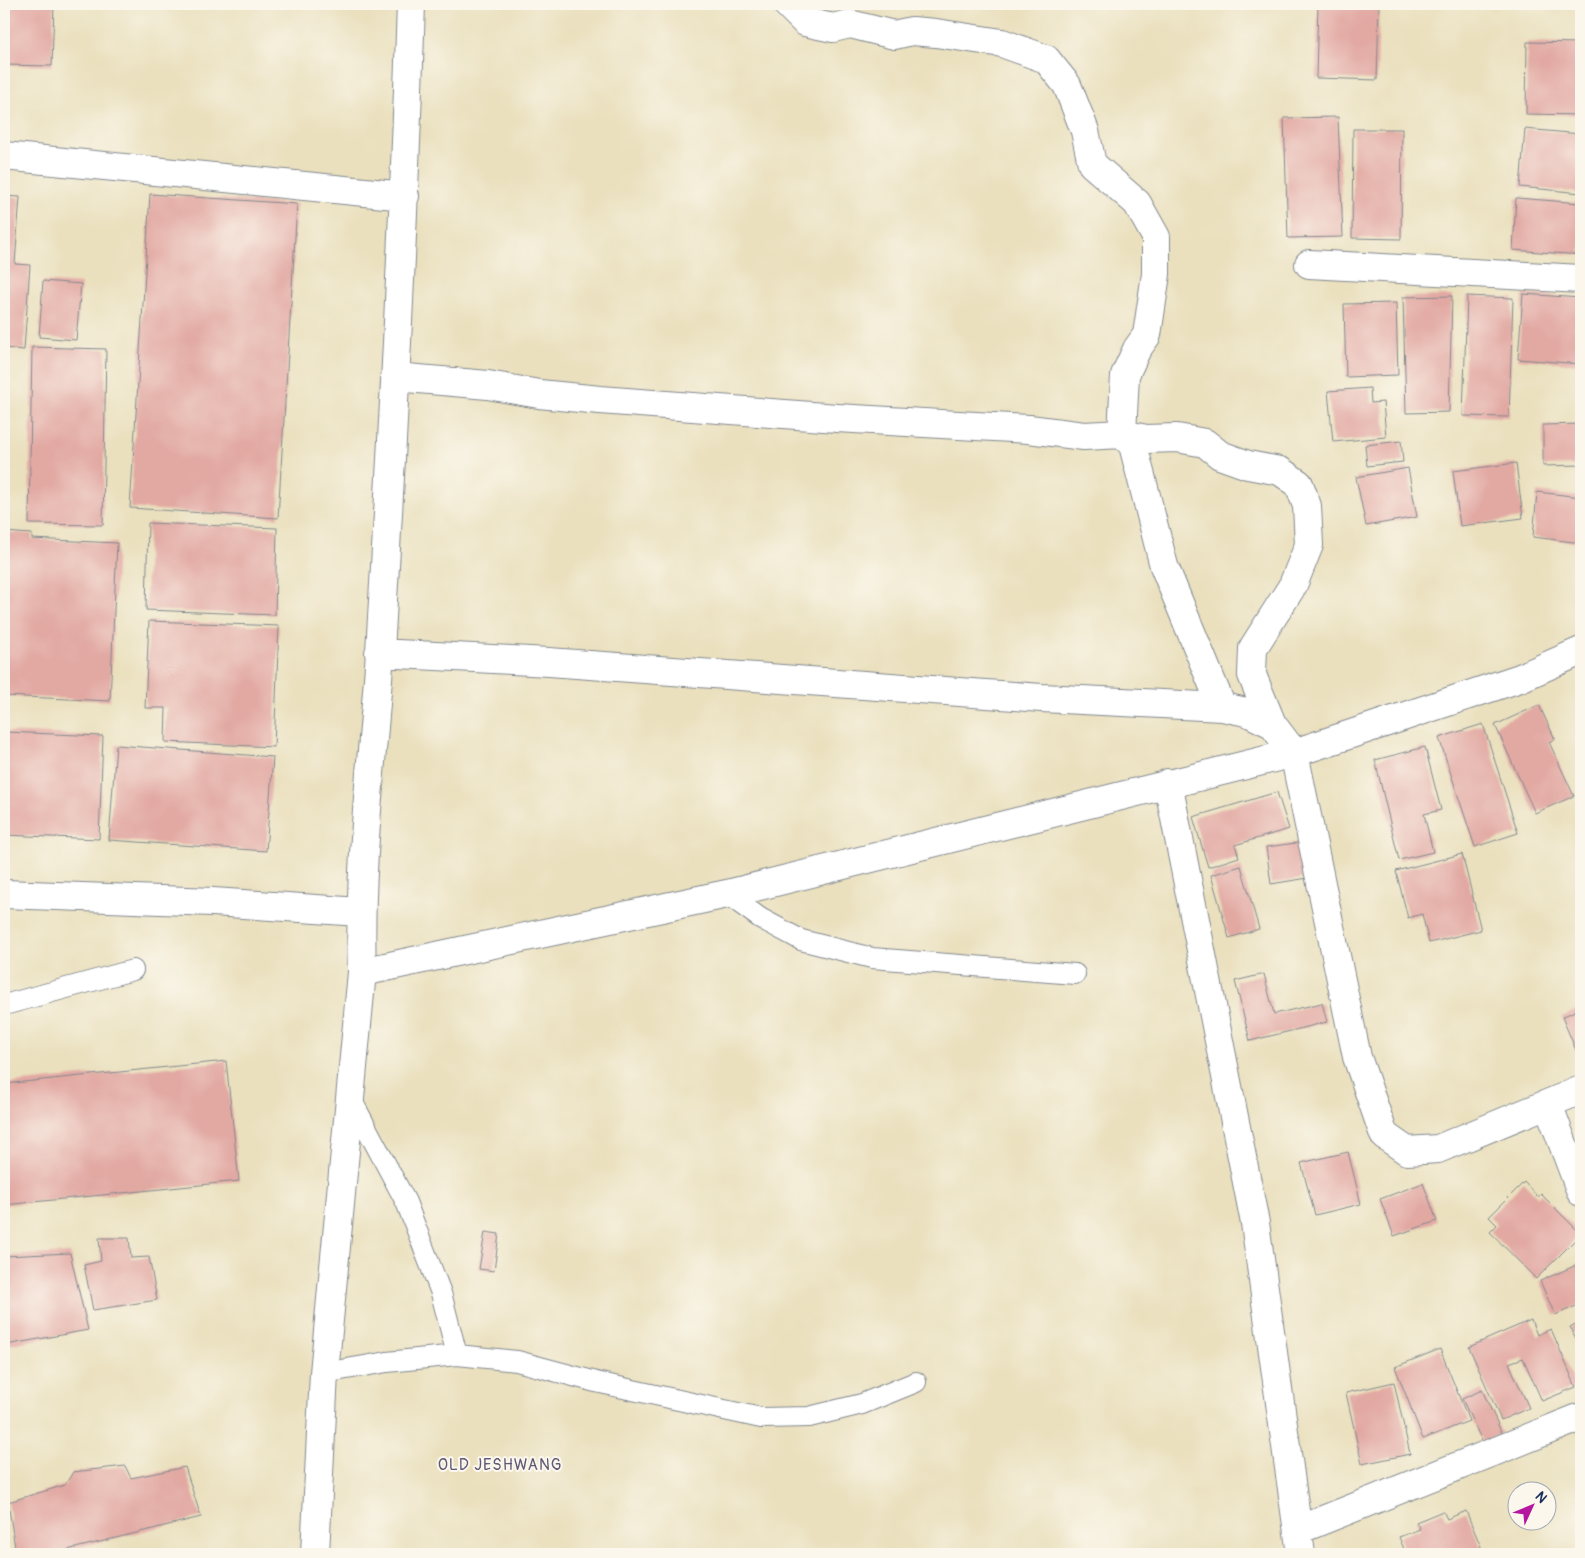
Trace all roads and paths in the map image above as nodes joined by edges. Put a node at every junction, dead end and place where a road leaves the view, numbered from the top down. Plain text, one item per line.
1 (412, 4) edge
2 (787, 4) edge
3 (4, 156) edge
4 (405, 196) junction
5 (1309, 264) dead end
6 (1581, 279) edge
7 (395, 377) junction
8 (1122, 434) junction
9 (1581, 651) edge
10 (379, 653) junction
11 (1222, 706) junction
12 (1272, 724) junction
13 (1294, 753) junction
14 (1168, 783) junction
15 (4, 894) edge
16 (727, 894) junction
17 (360, 912) junction
18 (133, 970) dead end
19 (362, 972) junction
20 (1075, 974) dead end
21 (4, 1005) edge
22 (1581, 1090) edge
23 (350, 1097) junction
24 (1548, 1104) junction
25 (1581, 1192) edge
26 (457, 1355) junction
27 (324, 1373) junction
28 (916, 1382) dead end
29 (1581, 1417) edge
30 (1299, 1542) edge
31 (316, 1554) edge

1 - 4 street
2 - 8 street
3 - 4 street
4 - 7 street
5 - 6 street
7 - 8 street
7 - 10 street
8 - 11 street
8 - 12 street
9 - 13 street
10 - 11 street
10 - 17 street
11 - 12 street
12 - 13 street
13 - 14 street
13 - 24 street
14 - 16 street
14 - 30 street
15 - 17 street
16 - 19 street
16 - 20 lane
17 - 19 street
18 - 21 lane
19 - 23 street
22 - 24 street
23 - 26 lane
23 - 27 street
24 - 25 street
26 - 27 lane
26 - 28 lane
27 - 31 street
29 - 30 street

